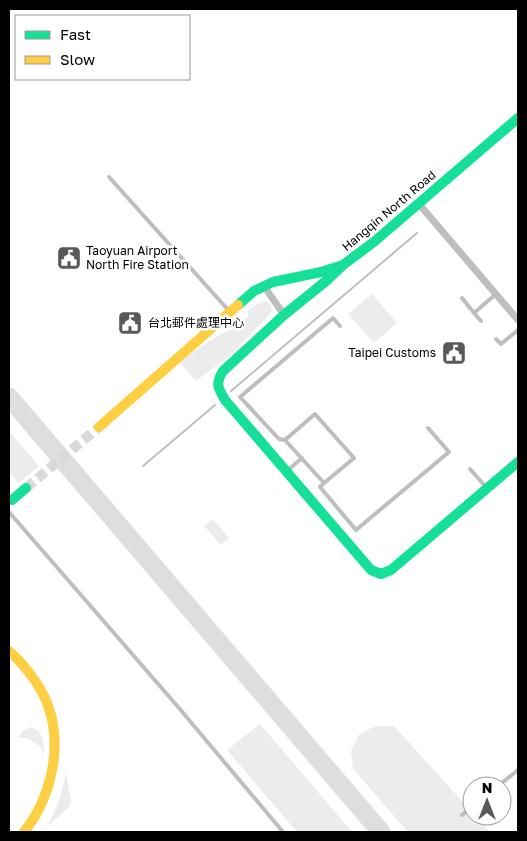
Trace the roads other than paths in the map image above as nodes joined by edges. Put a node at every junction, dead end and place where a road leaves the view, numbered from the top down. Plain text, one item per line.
1 (518, 118) edge
2 (109, 177) dead end
3 (419, 204) junction
4 (342, 265) junction
5 (264, 286) junction
6 (496, 294) junction
7 (462, 298) dead end
8 (230, 312) junction
9 (474, 312) junction
10 (284, 315) junction
11 (518, 320) edge
12 (481, 321) dead end
13 (340, 326) dead end
14 (518, 330) edge
15 (496, 339) dead end
16 (99, 427) tunnel mouth
17 (428, 428) dead end
18 (285, 440) junction
19 (302, 458) junction
20 (518, 462) edge
21 (470, 469) dead end
22 (286, 471) junction
23 (324, 483) junction
24 (26, 488) tunnel mouth
25 (487, 488) junction
26 (12, 500) dead end
27 (9, 512) edge
28 (9, 650) edge
29 (24, 832) edge
30 (283, 832) edge

1 - 3 street, Hangqin North Road
2 - 8 lane
3 - 4 street, Hangqin North Road
3 - 6 street
4 - 5 street, Hangqin North Road
4 - 10 street
5 - 8 street, Hangqin North Road
5 - 10 street
6 - 9 lane
6 - 11 street
7 - 9 lane
8 - 16 street, Hangqin North Road
9 - 12 lane
10 - 22 street
13 - 18 lane
14 - 15 lane
17 - 23 lane
18 - 19 lane
18 - 23 lane
19 - 22 lane
19 - 23 lane
20 - 25 street
21 - 25 lane
22 - 25 street
24 - 26 street
27 - 30 lane
28 - 29 street

